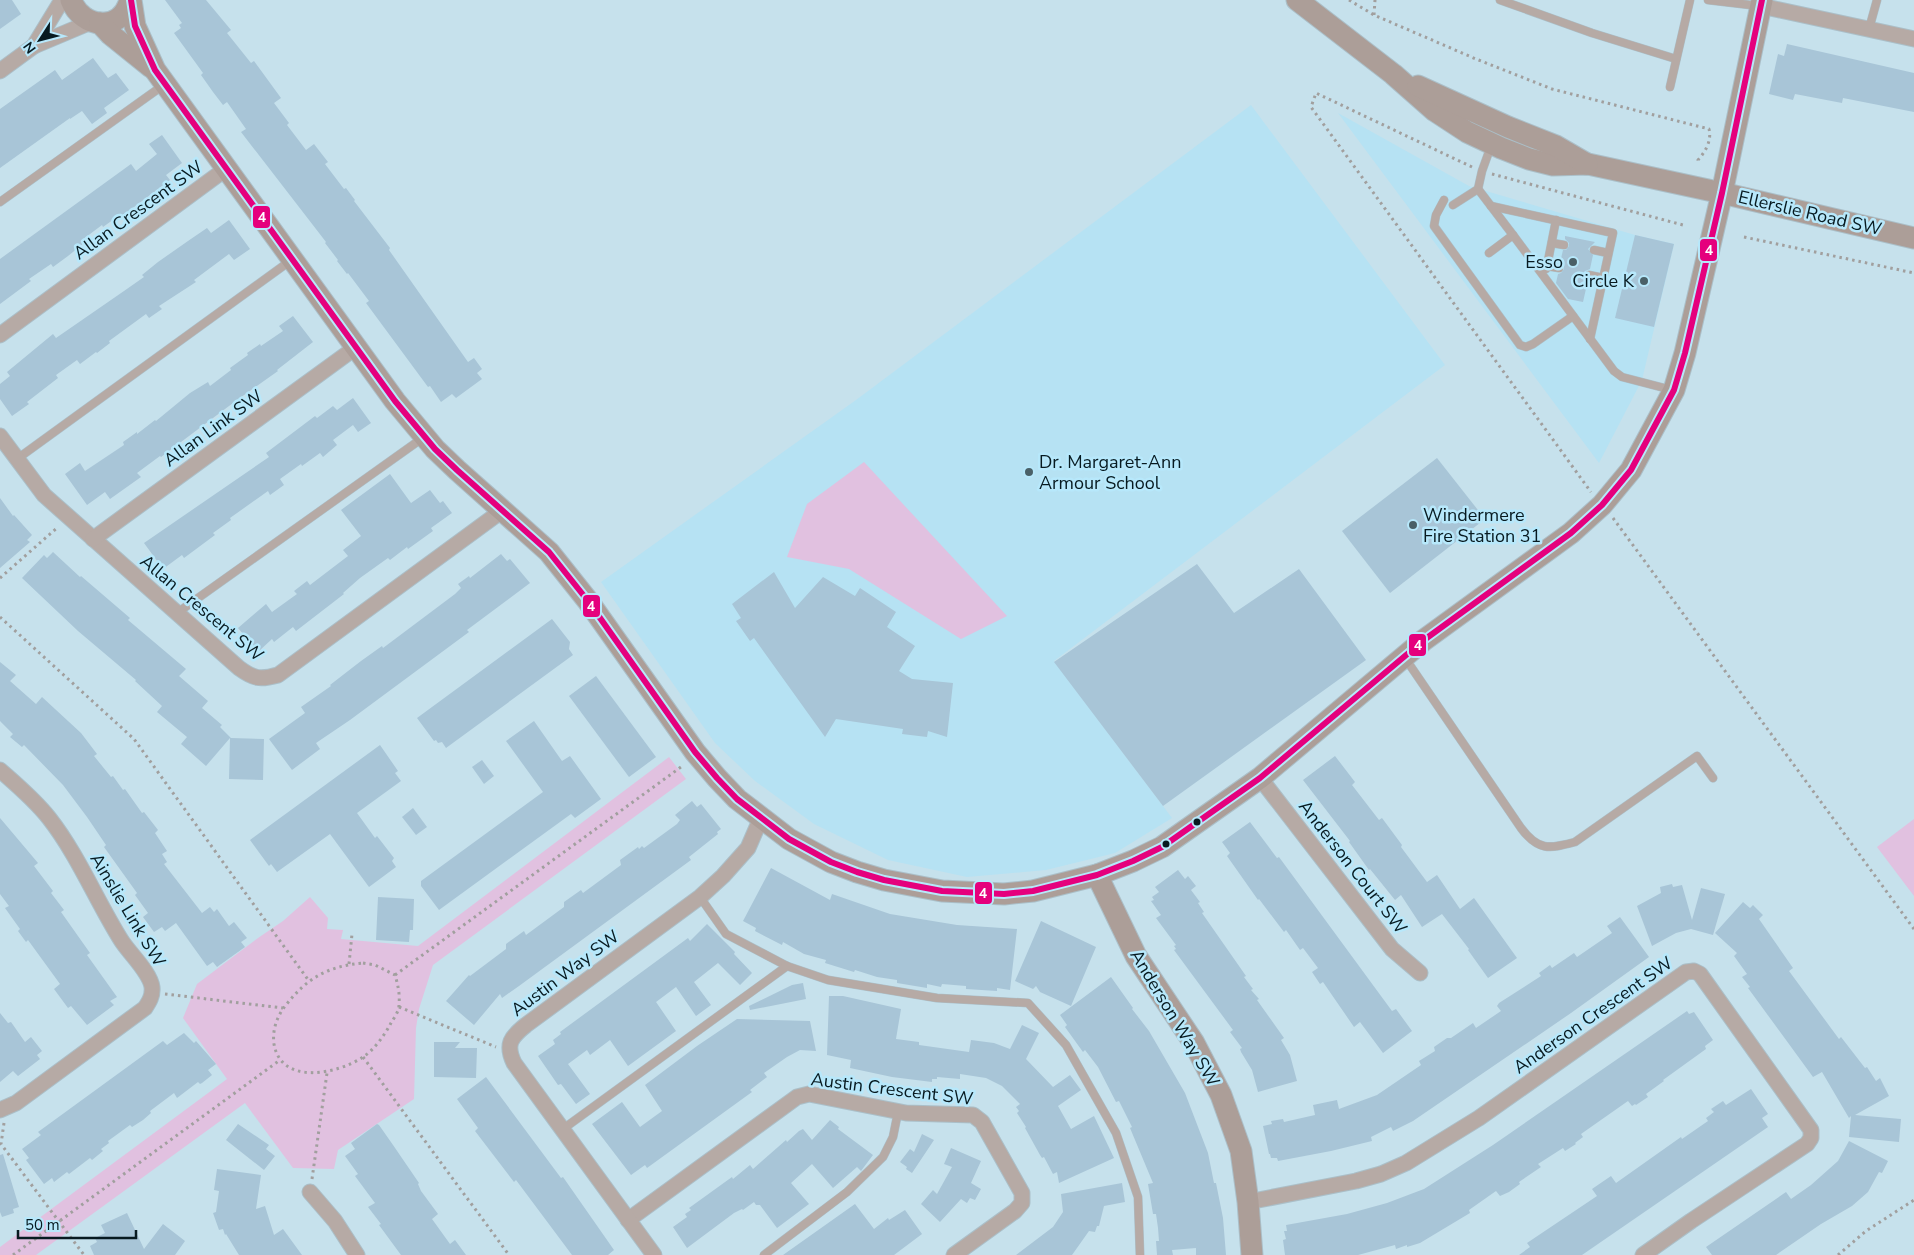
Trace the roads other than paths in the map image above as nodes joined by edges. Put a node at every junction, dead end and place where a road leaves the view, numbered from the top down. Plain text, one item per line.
1 (62, 0) edge
2 (71, 0) edge
3 (131, 0) edge
4 (1297, 0) edge
5 (1500, 0) edge
6 (1690, 0) edge
7 (1708, 0) edge
8 (1876, 0) edge
9 (1761, 3) edge
10 (95, 23) junction
11 (1869, 29) junction
12 (1914, 39) edge
13 (34, 46) junction
14 (1676, 59) junction
15 (0, 71) edge
16 (1393, 74) junction
17 (160, 77) junction
18 (1670, 88) dead end
19 (1492, 144) junction
20 (1588, 164) junction
21 (227, 168) junction
22 (1478, 189) junction
23 (1722, 193) junction
24 (1444, 200) dead end
25 (0, 202) edge
26 (1453, 205) dead end
27 (1491, 206) junction
28 (1556, 220) junction
29 (1513, 235) junction
30 (1914, 238) edge
31 (1552, 243) junction
32 (1564, 245) dead end
33 (1594, 250) dead end
34 (1489, 253) dead end
35 (1608, 253) junction
36 (292, 260) junction
37 (1547, 266) junction
38 (1559, 268) dead end
39 (1589, 274) dead end
40 (1544, 278) junction
41 (1603, 278) junction
42 (1573, 316) junction
43 (0, 335) edge
44 (1590, 339) junction
45 (355, 348) junction
46 (1674, 390) junction
47 (0, 436) edge
48 (425, 436) junction
49 (16, 459) junction
50 (503, 510) junction
51 (93, 538) junction
52 (178, 613) junction
53 (1404, 657) junction
54 (0, 770) edge
55 (1260, 778) junction
56 (1713, 778) dead end
57 (761, 818) junction
58 (1097, 875) junction
59 (700, 896) junction
60 (787, 966) junction
61 (1420, 973) dead end
62 (3, 1109) edge
63 (898, 1112) junction
64 (562, 1129) junction
65 (310, 1192) road end
66 (1248, 1202) junction
67 (628, 1220) junction
68 (357, 1255) edge
69 (654, 1255) edge
70 (764, 1255) edge
71 (954, 1255) edge
72 (1140, 1255) edge
73 (1252, 1255) edge
74 (1643, 1255) edge

1 - 13 street
2 - 10 street
3 - 10 street
3 - 17 street
4 - 16 street, Ellerslie Road SW
5 - 14 lane
6 - 14 lane
7 - 9 lane
8 - 11 lane
9 - 11 street
9 - 23 street
10 - 13 street
10 - 17 street
11 - 12 street
13 - 15 street
14 - 18 lane
16 - 19 street, Ellerslie Road SW
16 - 20 street, Ellerslie Road SW
17 - 21 street
17 - 25 lane
19 - 20 street, Ellerslie Road SW
19 - 22 lane
20 - 23 street, Ellerslie Road SW
21 - 36 street
21 - 43 street, Allan Crescent SW
22 - 26 lane
22 - 27 lane
23 - 30 street, Ellerslie Road SW
23 - 46 street
24 - 42 lane
27 - 28 lane
27 - 29 lane
28 - 31 lane
28 - 35 lane
29 - 34 lane
29 - 40 lane
31 - 32 lane
31 - 37 lane
33 - 35 lane
35 - 41 lane
36 - 45 street
36 - 49 lane
37 - 38 lane
37 - 40 lane
39 - 41 lane
40 - 42 lane
41 - 44 lane
42 - 44 lane
44 - 46 lane
45 - 48 street
45 - 51 street, Allan Link SW
46 - 53 street
47 - 49 street, Allan Crescent SW
48 - 50 street
48 - 52 lane
49 - 51 street, Allan Crescent SW
50 - 52 street, Allan Crescent SW
50 - 57 street
51 - 52 street, Allan Crescent SW
53 - 55 street
53 - 56 lane
54 - 62 street, Ainslie Link SW
55 - 58 street
55 - 61 street, Anderson Court SW
57 - 58 street
57 - 59 street, Austin Way SW
58 - 66 street, Anderson Way SW
59 - 60 lane
59 - 64 street, Austin Way SW
60 - 64 lane
60 - 72 lane
63 - 67 street, Austin Crescent SW
63 - 70 lane
63 - 71 street, Austin Crescent SW
64 - 67 street
65 - 68 street
66 - 73 street, Anderson Way SW
66 - 74 street, Anderson Crescent SW
67 - 69 street

